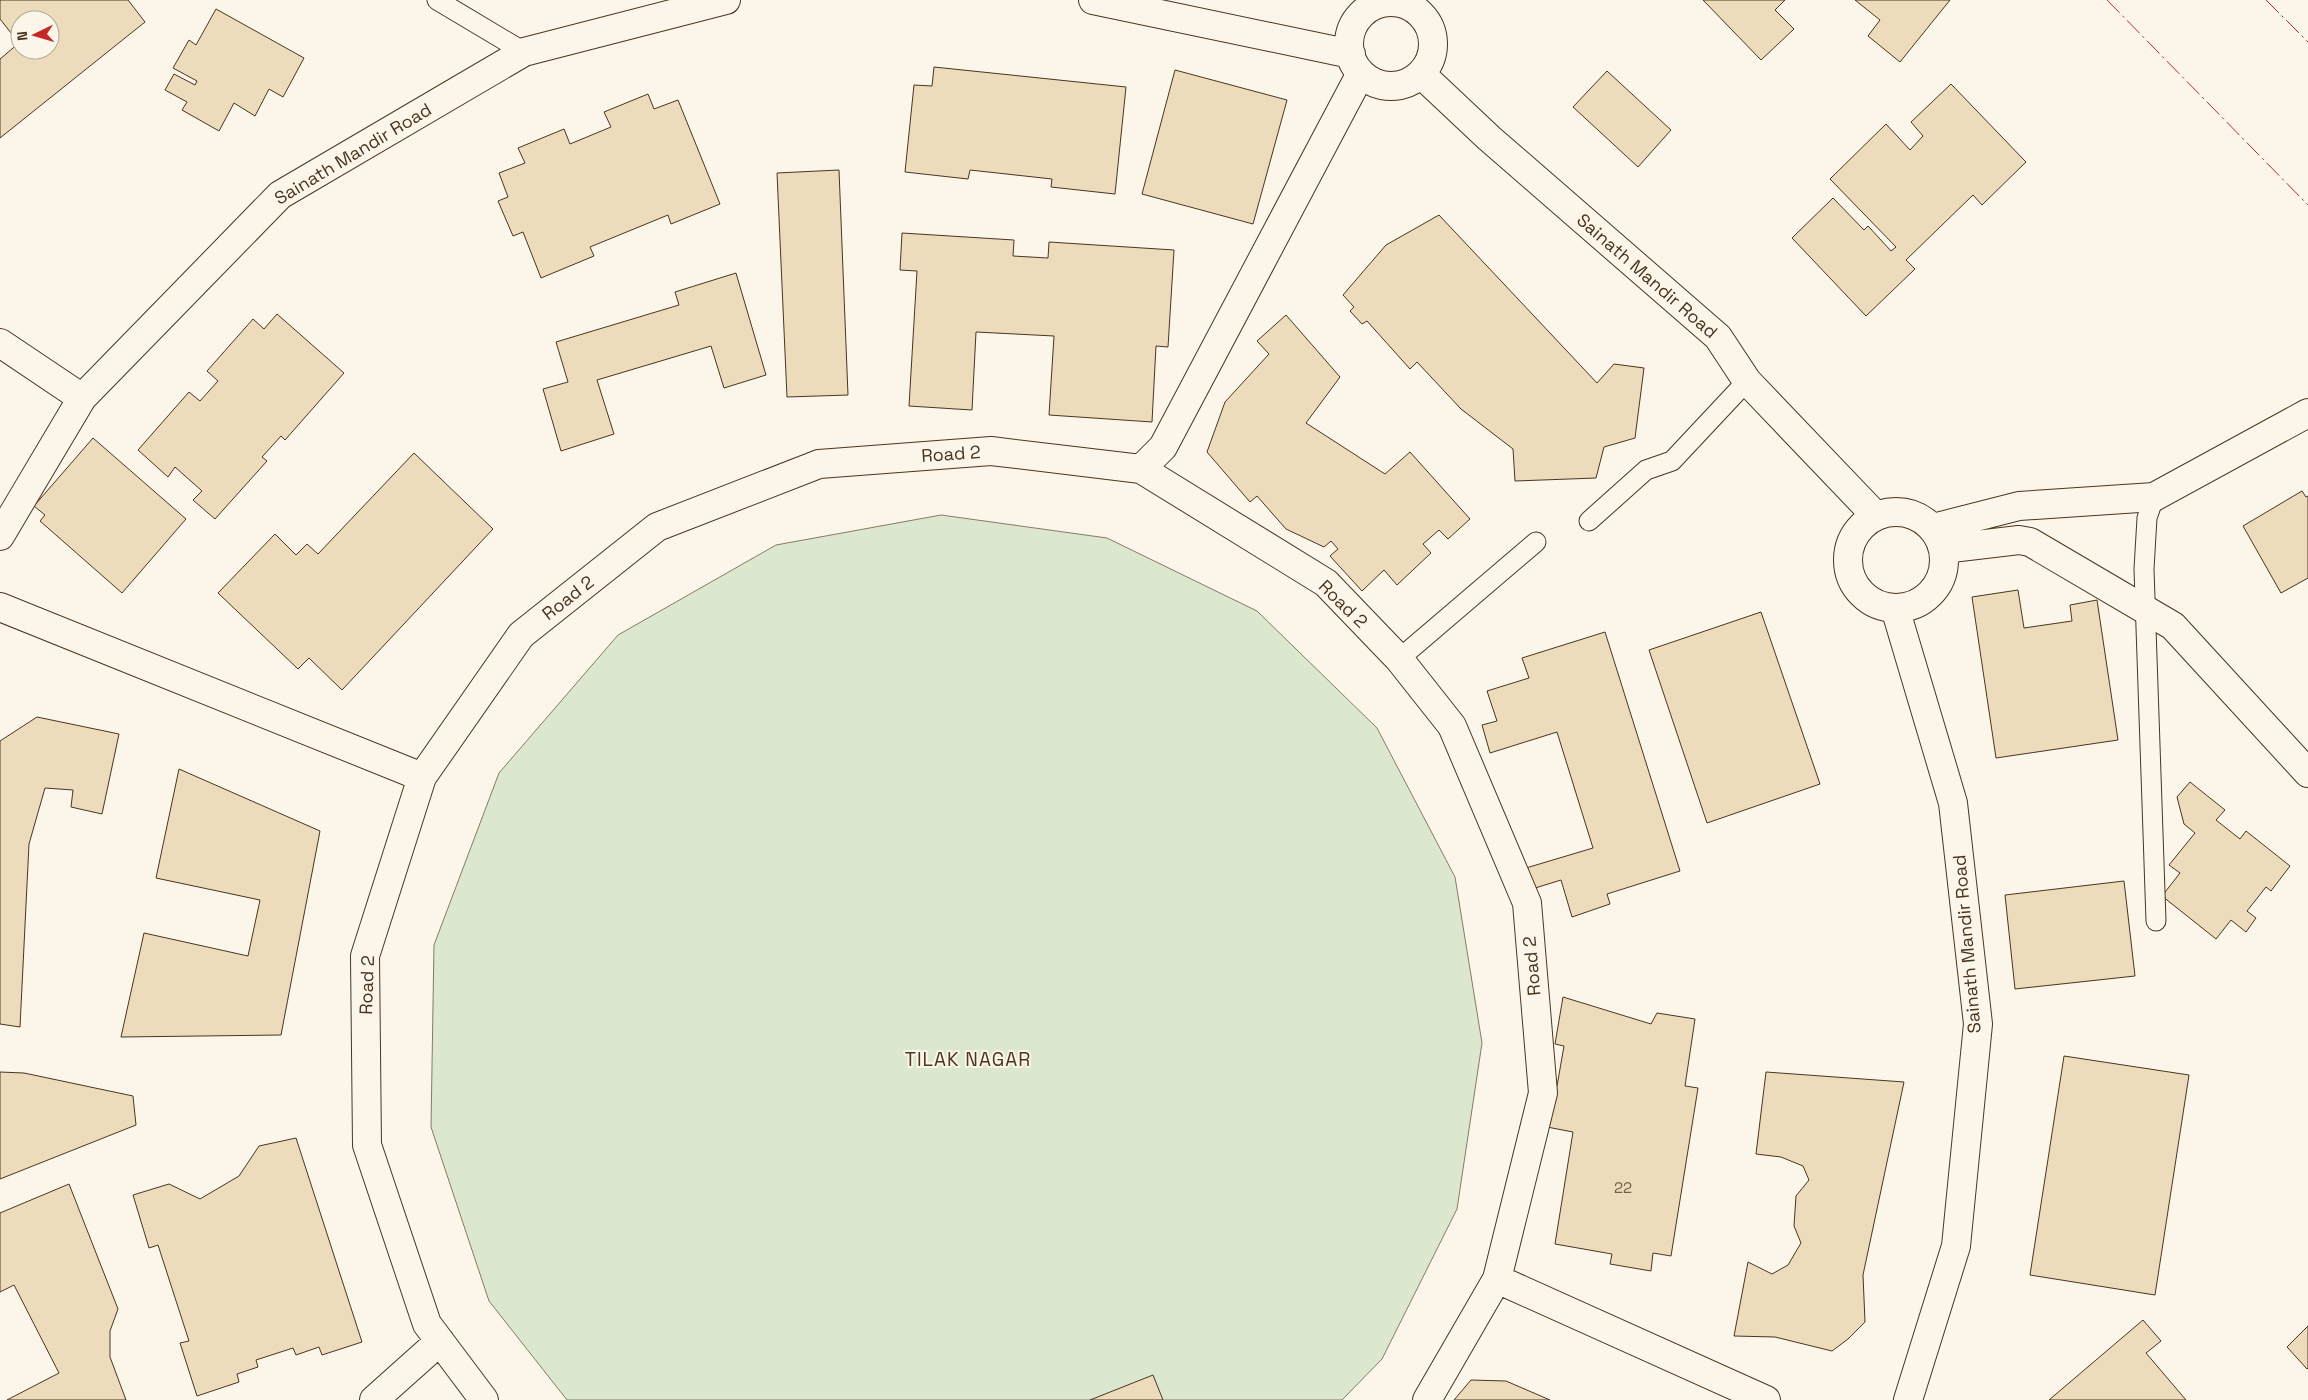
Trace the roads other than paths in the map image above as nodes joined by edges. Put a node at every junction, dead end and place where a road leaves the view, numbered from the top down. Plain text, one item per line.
1 (437, 0) edge
2 (726, 0) edge
3 (1093, 0) edge
4 (1407, 2) edge
5 (524, 52) junction
6 (1356, 64) junction
7 (1421, 74) junction
8 (0, 343) edge
9 (1747, 381) junction
10 (82, 398) junction
11 (2308, 413) edge
12 (1141, 469) junction
13 (2154, 497) junction
14 (1876, 516) junction
15 (1589, 521) dead end
16 (0, 536) edge
17 (1938, 539) junction
18 (1536, 542) dead end
19 (0, 607) edge
20 (1895, 608) junction
21 (2145, 609) junction
22 (1399, 659) junction
23 (2308, 773) edge
24 (422, 777) junction
25 (2156, 921) dead end
26 (1497, 1279) junction
27 (440, 1341) junction
28 (374, 1400) edge
29 (484, 1400) edge
30 (1427, 1400) edge
31 (1766, 1400) edge
32 (1908, 1400) edge

1 - 5 lane
2 - 5 street, Sainath Mandir Road
3 - 6 street
4 - 6 street
4 - 7 street
5 - 10 street, Sainath Mandir Road
6 - 7 street
6 - 12 street
7 - 9 street, Sainath Mandir Road
8 - 10 street
9 - 14 street, Sainath Mandir Road
9 - 15 lane
10 - 16 street, Sainath Mandir Road
11 - 13 street
12 - 22 street, Road 2
12 - 24 street, Road 2
13 - 17 street
13 - 21 lane
14 - 17 street
14 - 20 street
17 - 20 street
17 - 21 street
18 - 22 lane
19 - 24 street
20 - 32 street, Sainath Mandir Road
21 - 23 street
21 - 25 lane
22 - 26 street, Road 2
24 - 27 street, Road 2
26 - 30 street, Road 2
26 - 31 street
27 - 28 street
27 - 29 street, Road 2

